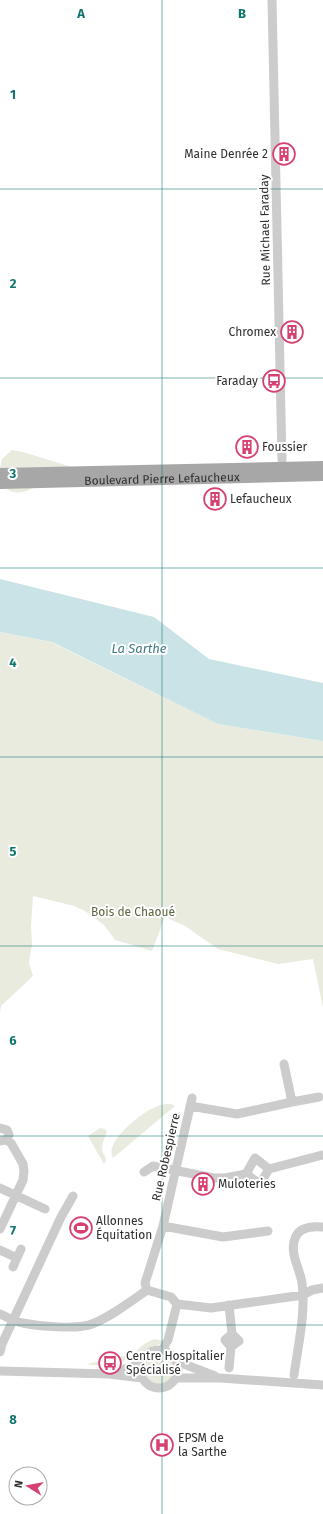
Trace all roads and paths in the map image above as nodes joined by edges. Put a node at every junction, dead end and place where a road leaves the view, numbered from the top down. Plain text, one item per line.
1 (272, 0) edge
2 (282, 460) dead end
3 (323, 467) edge
4 (0, 474) edge
5 (323, 475) edge
6 (0, 483) edge
7 (284, 1064) dead end
8 (319, 1097) dead end
9 (292, 1102) junction
10 (0, 1128) edge
11 (3, 1141) edge
12 (322, 1155) dead end
13 (269, 1169) junction
14 (176, 1170) junction
15 (144, 1172) dead end
16 (246, 1174) junction
17 (0, 1188) edge
18 (16, 1195) junction
19 (73, 1196) dead end
20 (45, 1209) dead end
21 (163, 1226) junction
22 (323, 1227) edge
23 (0, 1229) edge
24 (268, 1231) dead end
25 (0, 1250) edge
26 (17, 1258) dead end
27 (323, 1288) edge
28 (147, 1290) junction
29 (303, 1295) junction
30 (177, 1304) junction
31 (228, 1305) junction
32 (0, 1314) edge
33 (13, 1320) junction
34 (162, 1350) junction
35 (0, 1352) edge
36 (176, 1361) junction
37 (141, 1364) junction
38 (229, 1368) dead end
39 (0, 1372) edge
40 (109, 1374) junction
41 (294, 1375) dead end
42 (142, 1378) junction
43 (176, 1378) junction
44 (220, 1378) junction
45 (323, 1385) edge

1 - 2 street, Rue Michael Faraday
3 - 4 main road, Boulevard Pierre Lefaucheux
5 - 6 main road, Boulevard Pierre Lefaucheux
7 - 9 street
8 - 9 street
9 - 14 street, Rue Robespierre
10 - 11 street
11 - 18 street
12 - 13 street
13 - 16 street
13 - 16 street
14 - 15 street
14 - 16 street
14 - 21 street, Rue Robespierre
17 - 18 street
18 - 20 street
18 - 23 street
19 - 33 street
21 - 24 street
21 - 28 street, Rue Robespierre
22 - 29 street
25 - 26 street
27 - 29 street
28 - 30 street
28 - 33 street
29 - 31 street
29 - 41 street
30 - 31 street
30 - 34 street
31 - 38 street
32 - 33 street
33 - 35 street
34 - 36 street
34 - 37 street
36 - 43 street
36 - 44 street
37 - 40 street
37 - 42 street
39 - 40 street
40 - 42 street
42 - 43 street
43 - 44 street
44 - 45 street

